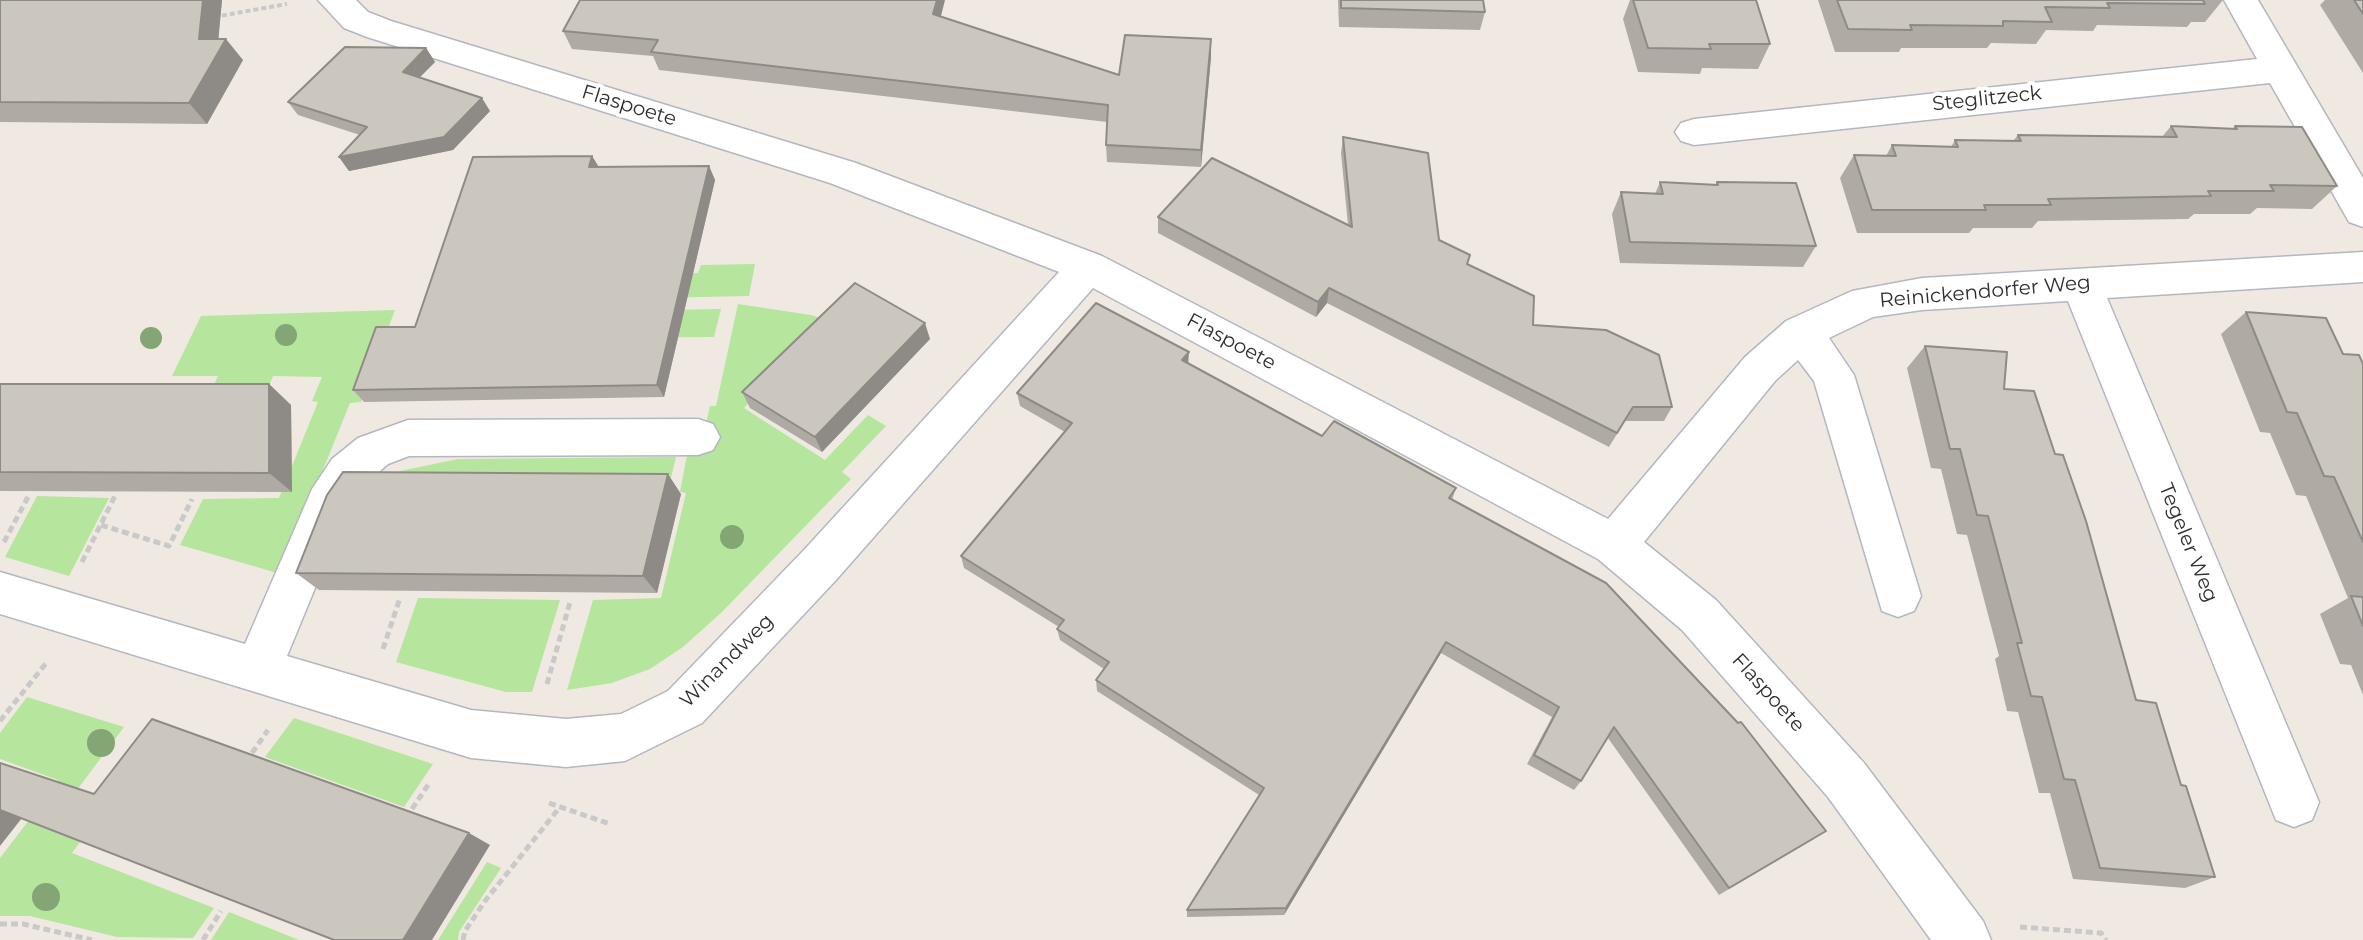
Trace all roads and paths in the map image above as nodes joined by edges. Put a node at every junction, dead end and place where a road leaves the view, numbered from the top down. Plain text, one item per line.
1 (335, 0) edge
2 (2241, 0) edge
3 (293, 3) dead end
4 (200, 20) edge
5 (2280, 69) junction
6 (1694, 132) dead end
7 (2363, 212) edge
8 (1088, 267) junction
9 (2363, 267) edge
10 (2081, 284) junction
11 (1801, 333) junction
12 (698, 437) dead end
13 (115, 496) edge
14 (28, 497) edge
15 (192, 499) edge
16 (101, 525) junction
17 (1614, 545) junction
18 (0, 550) edge
19 (0, 593) edge
20 (80, 595) junction
21 (1898, 596) dead end
22 (400, 598) edge
23 (570, 602) edge
24 (380, 658) dead end
25 (258, 669) junction
26 (544, 693) dead end
27 (0, 721) edge
28 (2294, 802) dead end
29 (560, 807) dead end
30 (221, 911) edge
31 (0, 924) edge
32 (1958, 931) edge
33 (92, 940) edge
34 (203, 940) edge
35 (463, 940) edge
36 (2106, 940) edge

1 - 8 street, Flaspoete
2 - 5 street
3 - 4 path
5 - 6 street, Steglitzeck
5 - 7 street
8 - 17 street, Flaspoete
8 - 25 street, Winandweg
9 - 10 street, Reinickendorfer Weg
10 - 11 street, Reinickendorfer Weg
10 - 28 street, Tegeler Weg
11 - 17 street, Reinickendorfer Weg
11 - 21 street
12 - 25 street
13 - 16 path
14 - 18 path
15 - 16 path
16 - 20 path
17 - 32 street, Flaspoete
19 - 20 street, Winandweg
20 - 25 street, Winandweg
20 - 27 path
22 - 24 path
23 - 26 path
29 - 35 path
30 - 34 path
31 - 33 path
32 - 36 path

